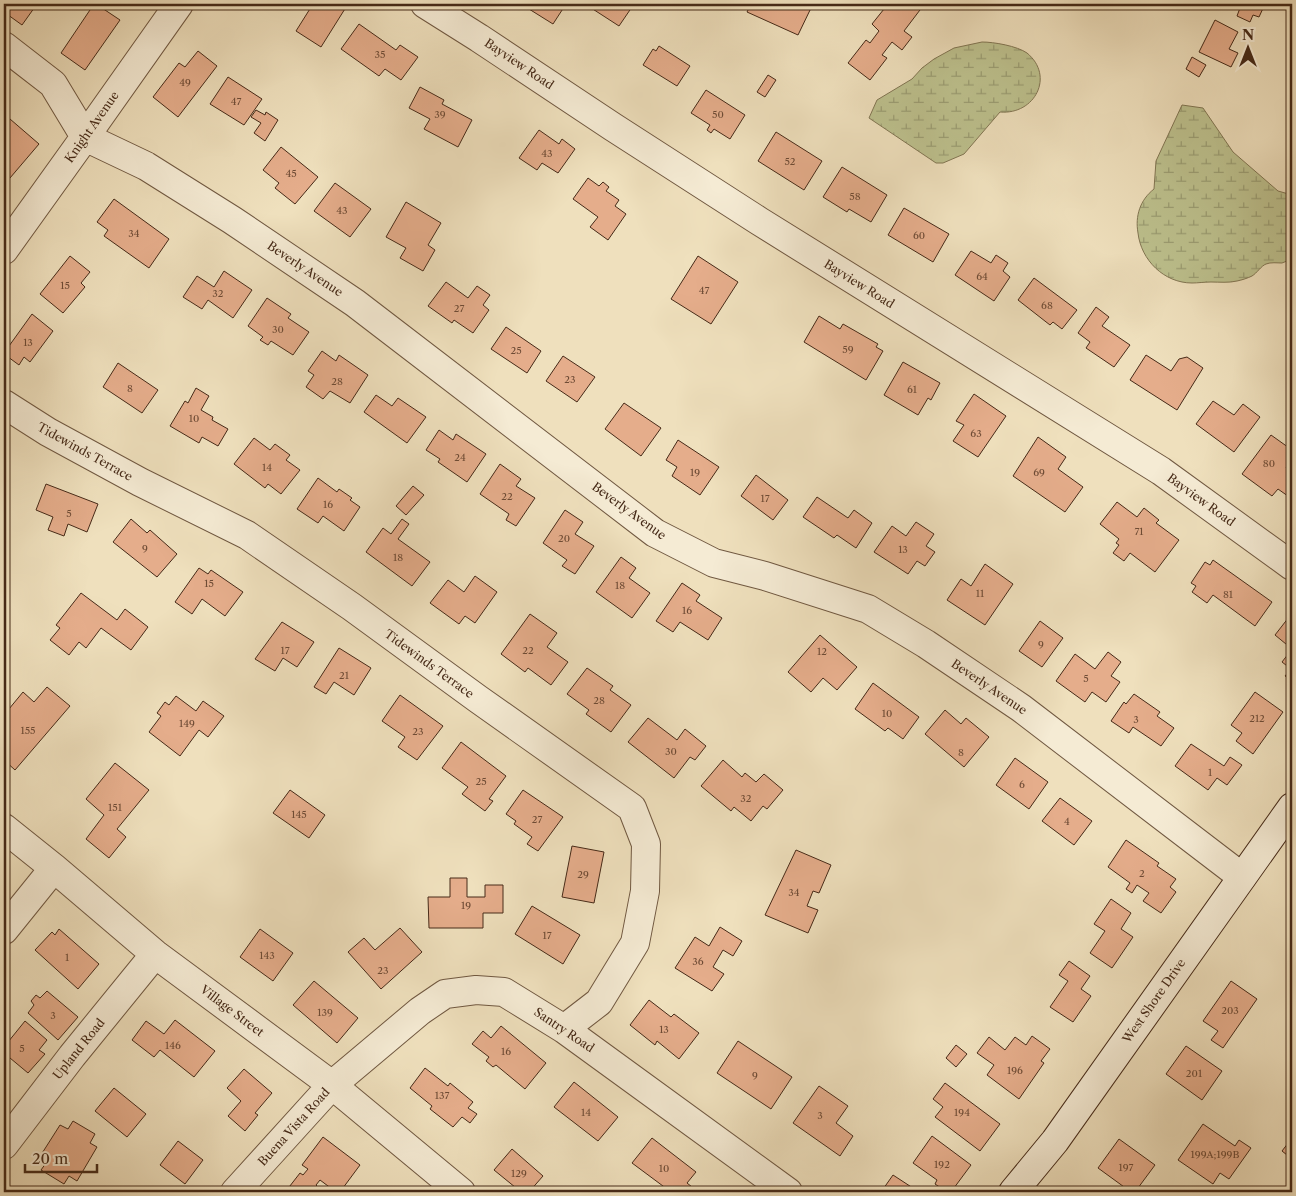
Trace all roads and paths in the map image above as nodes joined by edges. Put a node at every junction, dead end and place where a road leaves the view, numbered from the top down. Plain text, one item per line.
1 (179, 4) edge
2 (425, 4) edge
3 (4, 46) edge
4 (85, 138) junction
5 (4, 250) edge
6 (4, 404) edge
7 (1292, 566) edge
8 (1292, 807) edge
9 (4, 828) edge
10 (54, 868) junction
11 (1242, 877) junction
12 (4, 930) edge
13 (155, 954) junction
14 (564, 1029) junction
15 (332, 1085) junction
16 (4, 1145) edge
17 (1018, 1191) edge
18 (236, 1192) edge
19 (461, 1192) edge
20 (788, 1192) edge

1 - 4 street, Knight Avenue
2 - 7 street, Bayview Road
3 - 4 street
4 - 5 street, Knight Avenue
4 - 11 street, Beverly Avenue
6 - 14 street, Tidewinds Terrace
8 - 11 street, West Shore Drive
9 - 10 street, Village Street
10 - 12 street
10 - 13 street, Village Street
11 - 17 street, West Shore Drive
13 - 15 street, Village Street
13 - 16 street, Upland Road
14 - 15 street, Santry Road
14 - 20 street, Santry Road
15 - 18 street, Buena Vista Road
15 - 19 street, Village Street

